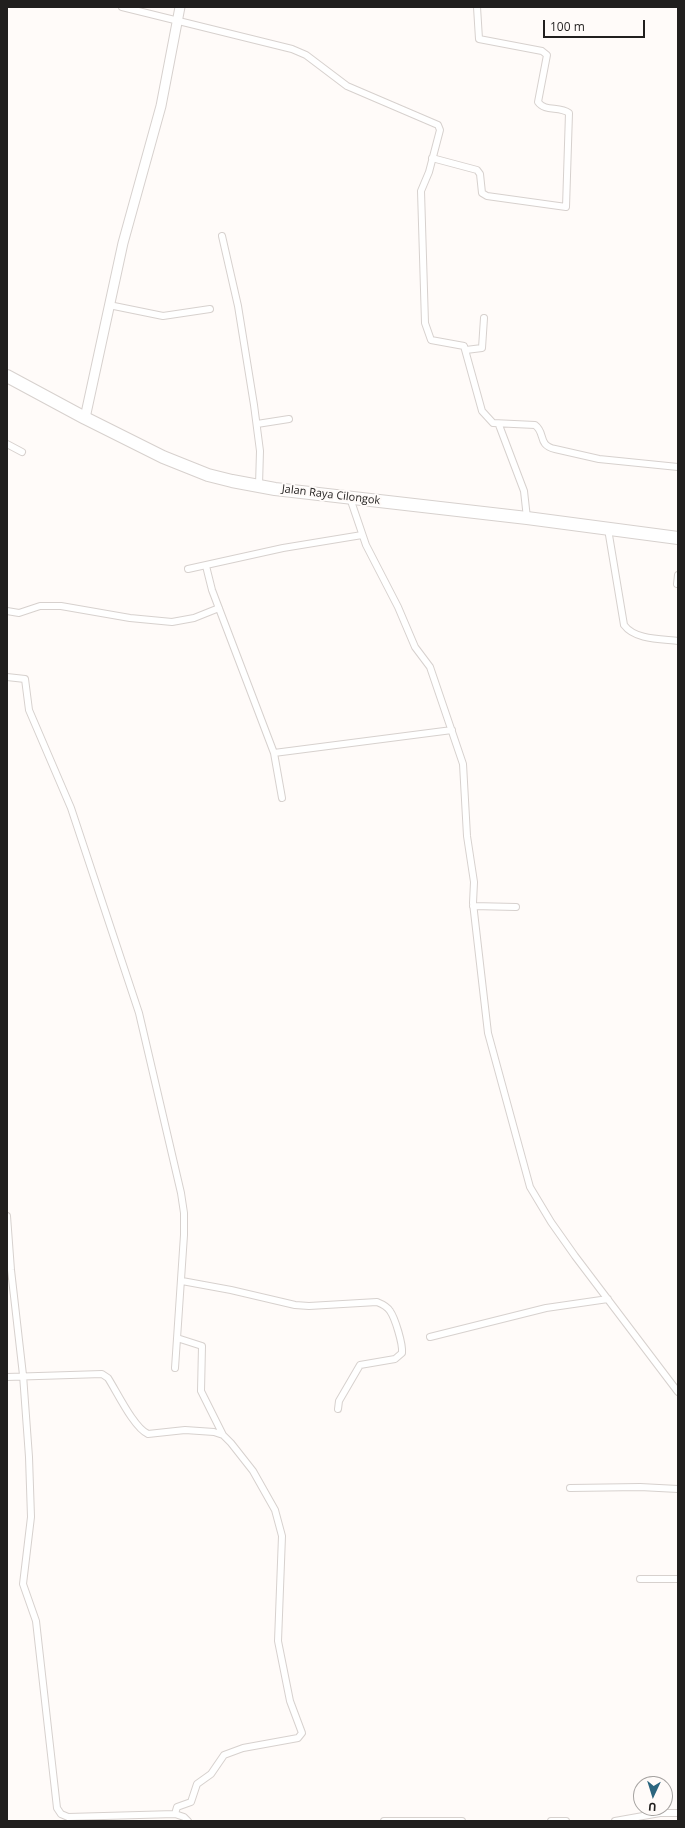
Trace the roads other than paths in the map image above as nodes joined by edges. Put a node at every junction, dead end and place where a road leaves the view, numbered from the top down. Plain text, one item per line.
1 (122, 7) edge
2 (180, 7) edge
3 (477, 7) edge
4 (177, 21) junction
5 (432, 158) junction
6 (222, 236) dead end
7 (109, 305) junction
8 (210, 309) dead end
9 (484, 318) dead end
10 (466, 350) junction
11 (7, 376) edge
12 (85, 418) junction
13 (289, 419) dead end
14 (257, 424) junction
15 (499, 425) junction
16 (7, 444) edge
17 (22, 452) dead end
18 (678, 468) edge
19 (260, 485) junction
20 (350, 498) junction
21 (527, 518) junction
22 (608, 529) junction
23 (362, 535) junction
24 (678, 538) edge
25 (206, 566) junction
26 (188, 569) dead end
27 (678, 575) edge
28 (677, 584) dead end
29 (219, 608) junction
30 (7, 612) edge
31 (678, 641) edge
32 (7, 677) edge
33 (452, 730) junction
34 (274, 753) junction
35 (282, 798) dead end
36 (473, 906) junction
37 (516, 907) dead end
38 (7, 1216) edge
39 (182, 1281) junction
40 (608, 1299) junction
41 (430, 1337) dead end
42 (177, 1338) junction
43 (175, 1368) dead end
44 (23, 1375) junction
45 (7, 1376) edge
46 (678, 1392) edge
47 (338, 1409) dead end
48 (223, 1435) junction
49 (570, 1488) dead end
50 (678, 1489) edge
51 (640, 1579) dead end
52 (678, 1579) edge
53 (678, 1813) edge
54 (175, 1814) junction
55 (188, 1821) edge
56 (384, 1821) edge
57 (462, 1821) edge
58 (551, 1821) edge
59 (566, 1821) edge
60 (615, 1821) edge

1 - 4 street
2 - 4 street
3 - 5 street
4 - 5 street
4 - 7 street
5 - 10 street
6 - 14 street
7 - 8 street
7 - 12 street
9 - 10 street
10 - 15 street
11 - 12 highway, Jalan Raya Cilongok
12 - 19 highway, Jalan Raya Cilongok
13 - 14 street
14 - 19 street
15 - 18 street
15 - 21 street
16 - 17 street
19 - 20 highway, Jalan Raya Cilongok
20 - 21 highway, Jalan Raya Cilongok
20 - 23 street
21 - 22 highway, Jalan Raya Cilongok
22 - 24 highway, Jalan Raya Cilongok
22 - 31 street
23 - 25 street
23 - 33 street
25 - 26 street
25 - 29 street
27 - 28 street
29 - 30 street
29 - 34 street
32 - 39 street
33 - 34 street
33 - 36 street
34 - 35 street
36 - 37 street
36 - 40 street
38 - 44 street
39 - 42 street
39 - 47 street
40 - 41 street
40 - 46 street
42 - 43 street
42 - 48 street
44 - 45 street
44 - 48 street
44 - 54 street
48 - 54 street
49 - 50 street
51 - 52 street
53 - 60 street
54 - 55 street
56 - 57 street
58 - 59 street

